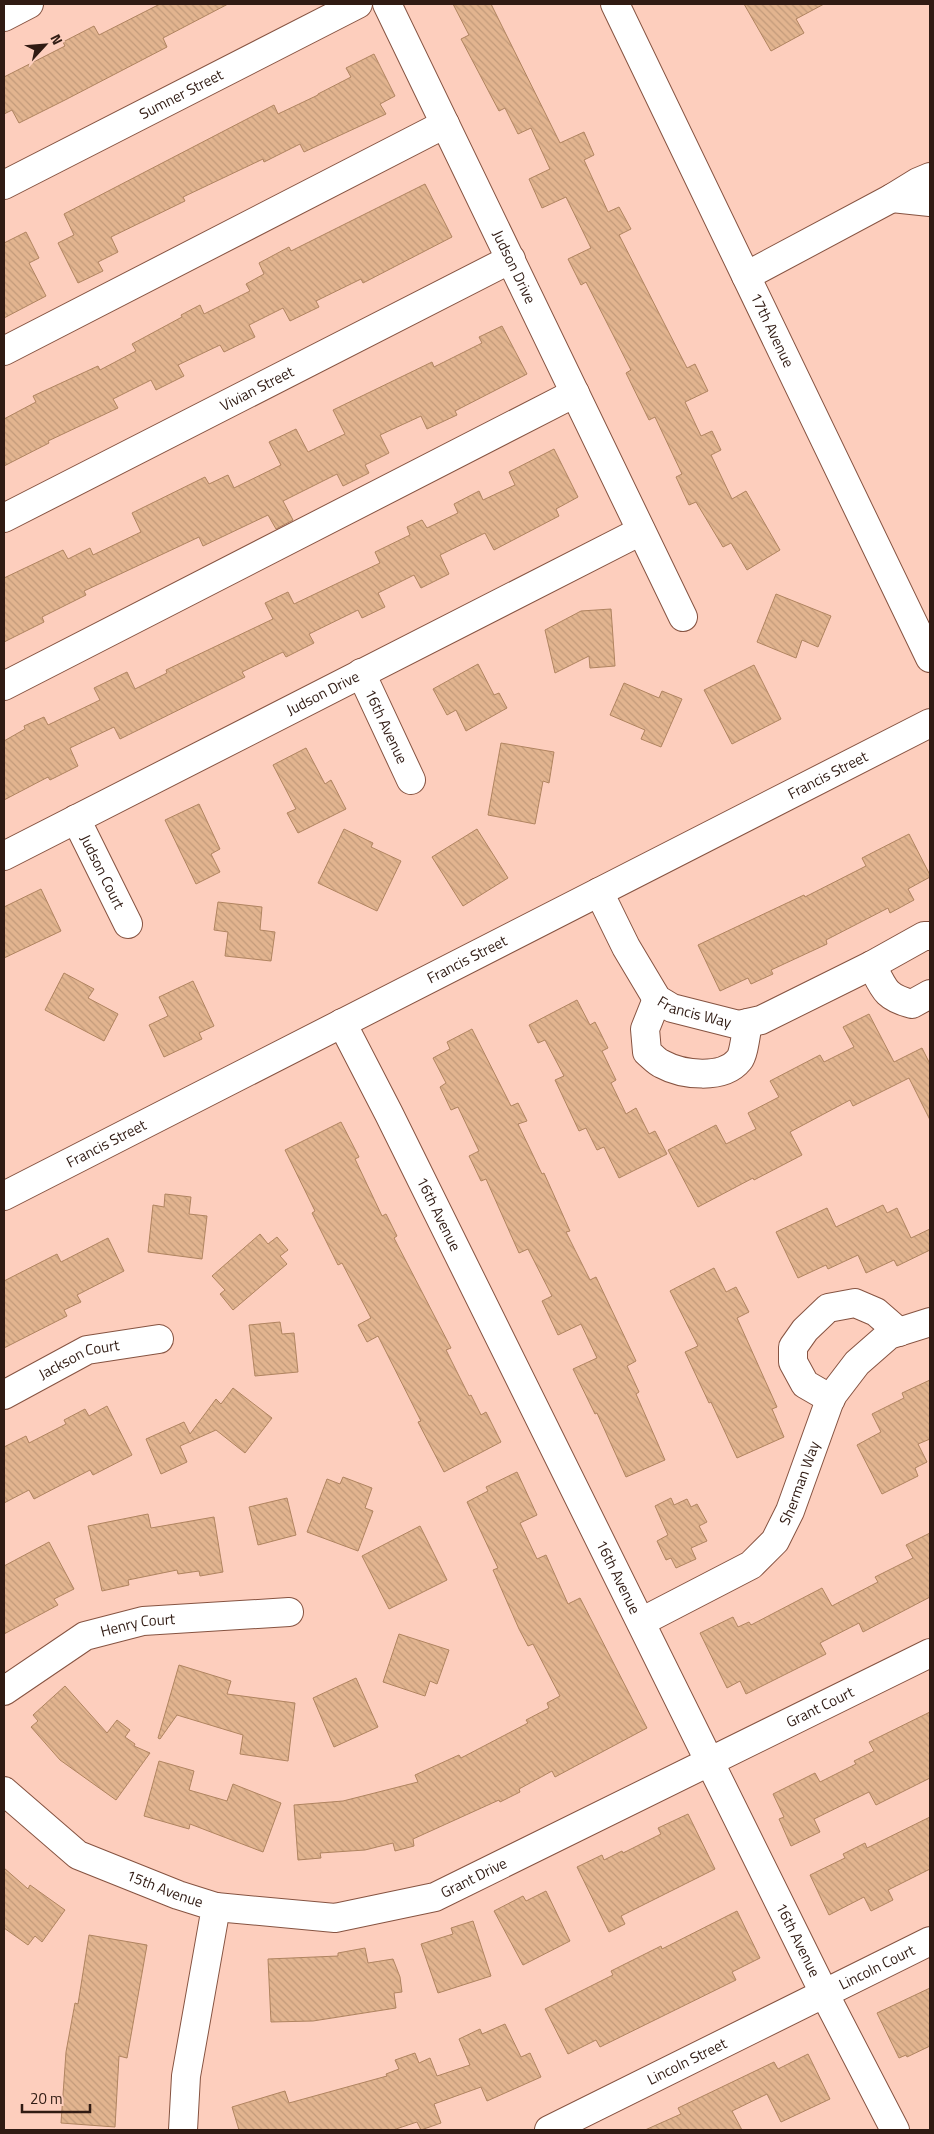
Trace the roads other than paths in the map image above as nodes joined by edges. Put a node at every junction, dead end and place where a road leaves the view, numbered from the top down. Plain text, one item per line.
1 (29, 4) edge
2 (358, 4) edge
3 (387, 4) edge
4 (617, 4) edge
5 (4, 17) edge
6 (445, 124) junction
7 (930, 177) edge
8 (4, 185) edge
9 (892, 198) junction
10 (930, 202) edge
11 (510, 260) junction
12 (746, 276) junction
13 (4, 351) edge
14 (575, 393) junction
15 (4, 518) edge
16 (642, 531) junction
17 (683, 617) dead end
18 (930, 658) edge
19 (361, 673) junction
20 (4, 686) edge
21 (930, 723) edge
22 (411, 780) dead end
23 (76, 819) junction
24 (4, 856) edge
25 (599, 892) junction
26 (128, 924) dead end
27 (930, 936) edge
28 (872, 965) junction
29 (930, 994) edge
30 (657, 999) junction
31 (342, 1023) junction
32 (748, 1023) junction
33 (4, 1196) edge
34 (930, 1322) edge
35 (899, 1332) junction
36 (160, 1339) dead end
37 (4, 1395) edge
38 (831, 1399) junction
39 (289, 1612) dead end
40 (641, 1622) junction
41 (930, 1652) edge
42 (4, 1691) edge
43 (710, 1761) junction
44 (4, 1791) edge
45 (216, 1908) junction
46 (930, 1941) edge
47 (824, 1992) junction
48 (182, 2130) edge
49 (548, 2130) edge
50 (894, 2130) edge

1 - 5 street
2 - 8 street, Sumner Street
3 - 6 street, Judson Drive
4 - 12 street, 17th Avenue
6 - 11 street, Judson Drive
6 - 13 street
7 - 9 street
9 - 10 street
9 - 12 street
11 - 14 street, Judson Drive
11 - 15 street, Vivian Street
12 - 18 street, 17th Avenue
14 - 16 street, Judson Drive
14 - 20 street
16 - 17 street, Judson Drive
16 - 19 street, Judson Drive
19 - 22 street, 16th Avenue
19 - 23 street, Judson Drive
21 - 25 street, Francis Street
23 - 24 street, Judson Drive
23 - 26 street, Judson Court
25 - 30 street, Francis Way
25 - 31 street, Francis Street
27 - 28 street, Francis Way
28 - 29 street
28 - 32 street, Francis Way
30 - 32 street, Francis Way
30 - 32 street
31 - 33 street, Francis Street
31 - 40 street, 16th Avenue
34 - 35 street, Sherman Way
35 - 38 street, Sherman Way
35 - 38 street
36 - 37 street, Jackson Court
38 - 40 street, Sherman Way
39 - 42 street, Henry Court
40 - 43 street, 16th Avenue
41 - 43 street, Grant Court
43 - 45 street, Grant Drive
43 - 47 street, 16th Avenue
44 - 45 street, 15th Avenue
45 - 48 street, 15th Avenue
46 - 47 street, Lincoln Court
47 - 49 street, Lincoln Street
47 - 50 street, 16th Avenue

